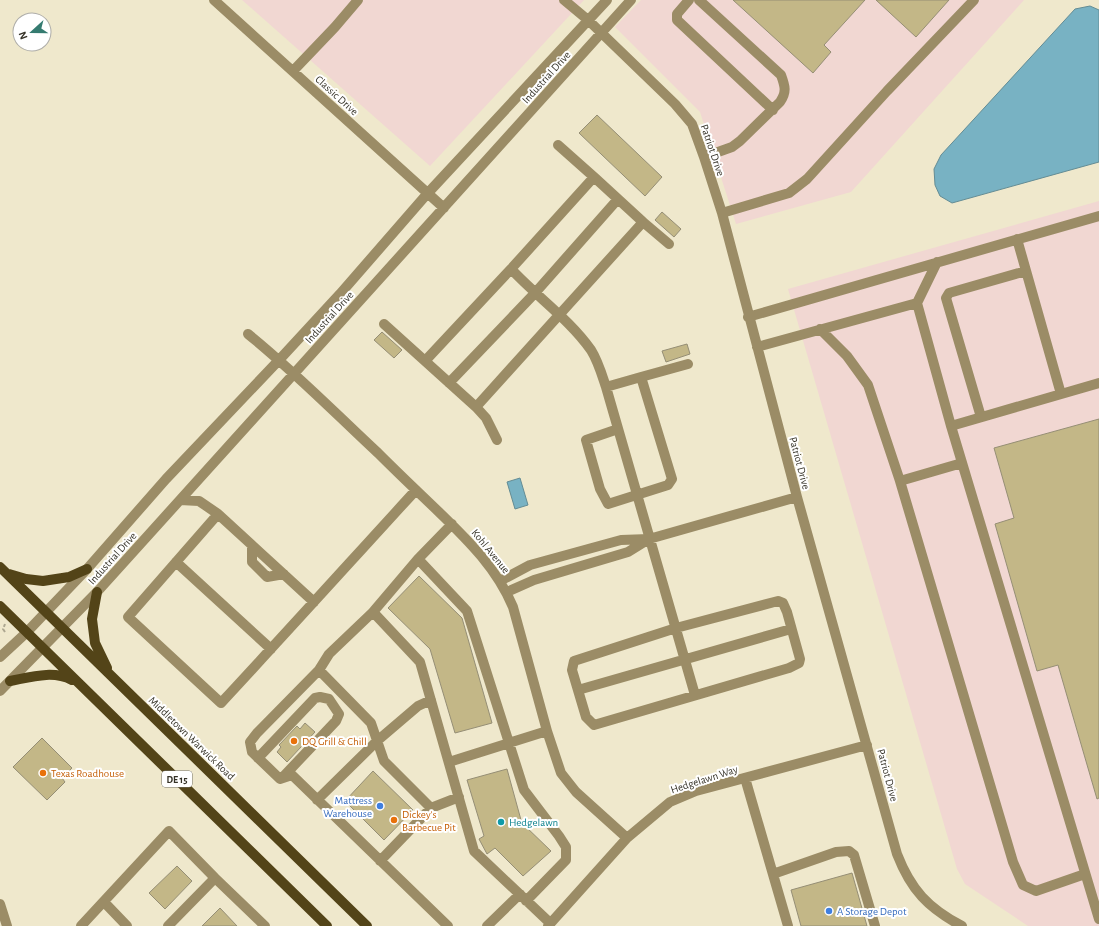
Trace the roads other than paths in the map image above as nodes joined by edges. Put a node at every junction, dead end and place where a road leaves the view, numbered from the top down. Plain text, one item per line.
1 (214, 0) edge
2 (358, 0) edge
3 (564, 0) edge
4 (607, 0) edge
5 (631, 0) edge
6 (689, 0) edge
7 (699, 0) edge
8 (974, 0) edge
9 (588, 20) junction
10 (602, 34) junction
11 (293, 71) junction
12 (773, 110) junction
13 (558, 145) dead end
14 (704, 157) junction
15 (594, 177) junction
16 (427, 194) junction
17 (618, 199) junction
18 (444, 208) junction
19 (722, 213) junction
20 (1099, 216) edge
21 (643, 222) junction
22 (1017, 239) junction
23 (669, 244) dead end
24 (937, 262) junction
25 (511, 269) junction
26 (1026, 271) junction
27 (534, 293) junction
28 (917, 303) junction
29 (560, 314) junction
30 (748, 316) junction
31 (384, 324) dead end
32 (820, 329) junction
33 (248, 334) dead end
34 (757, 347) junction
35 (280, 360) junction
36 (425, 361) junction
37 (688, 364) dead end
38 (294, 373) junction
39 (641, 377) junction
40 (449, 382) junction
41 (1099, 383) edge
42 (606, 387) junction
43 (1061, 394) junction
44 (476, 407) junction
45 (981, 417) junction
46 (951, 426) junction
47 (618, 429) junction
48 (497, 440) dead end
49 (962, 463) junction
50 (900, 481) junction
51 (416, 490) junction
52 (637, 495) junction
53 (797, 497) junction
54 (180, 500) junction
55 (218, 514) junction
56 (452, 524) junction
57 (650, 539) junction
58 (418, 559) junction
59 (176, 562) junction
60 (87, 569) junction
61 (3, 570) edge
62 (500, 581) junction
63 (97, 592) junction
64 (507, 592) junction
65 (314, 602) junction
66 (0, 606) edge
67 (45, 611) junction
68 (373, 612) junction
69 (63, 628) junction
70 (676, 628) junction
71 (791, 629) junction
72 (26, 632) junction
73 (42, 648) junction
74 (271, 649) junction
75 (0, 657) edge
76 (685, 659) junction
77 (320, 670) junction
78 (111, 675) junction
79 (10, 681) junction
80 (79, 684) junction
81 (578, 690) junction
82 (0, 691) edge
83 (695, 695) junction
84 (431, 700) junction
85 (548, 732) junction
86 (377, 740) junction
87 (509, 744) junction
88 (867, 745) junction
89 (258, 758) junction
90 (449, 762) junction
91 (745, 778) junction
92 (280, 779) junction
93 (459, 797) junction
94 (317, 800) junction
95 (431, 808) junction
96 (627, 838) junction
97 (380, 861) junction
98 (773, 874) junction
99 (1085, 874) junction
100 (215, 878) junction
101 (523, 898) junction
102 (104, 902) junction
103 (1, 909) edge
104 (1099, 919) edge
105 (85, 925) edge
106 (549, 925) edge
107 (7, 926) edge
108 (128, 926) edge
109 (168, 926) edge
110 (265, 926) edge
111 (328, 926) edge
112 (367, 926) edge
113 (448, 926) edge
114 (487, 926) edge
115 (788, 926) edge
116 (875, 926) edge
117 (962, 926) edge

1 - 11 street, Classic Drive
2 - 11 street
3 - 9 street, Patriot Drive
4 - 9 street, Industrial Drive
5 - 10 street, Industrial Drive
6 - 12 street
7 - 12 street
8 - 19 street
9 - 10 street, Patriot Drive
9 - 16 street, Industrial Drive
10 - 14 street, Patriot Drive
10 - 18 street, Industrial Drive
11 - 16 street, Classic Drive
12 - 14 street
13 - 15 street
14 - 19 street, Patriot Drive
15 - 17 street
15 - 25 street
16 - 18 street, Classic Drive
16 - 35 street, Industrial Drive
17 - 21 street
17 - 27 street
18 - 38 street, Industrial Drive
19 - 30 street, Patriot Drive
20 - 22 street
21 - 23 street
21 - 29 street
22 - 24 street
22 - 26 street
24 - 28 street
24 - 30 street
25 - 27 street
25 - 36 street
26 - 43 street
26 - 45 street
27 - 29 street
27 - 40 street
28 - 32 street
28 - 46 street
29 - 42 street
29 - 44 street
30 - 34 street, Patriot Drive
31 - 36 street
32 - 34 street
32 - 50 street
33 - 35 street, Kohl Avenue
34 - 53 street, Patriot Drive
35 - 38 street, Kohl Avenue
35 - 60 street, Industrial Drive
36 - 40 street
37 - 39 street
38 - 51 street, Kohl Avenue
38 - 54 street, Industrial Drive
39 - 42 street
39 - 52 street
40 - 44 street
41 - 43 street
42 - 47 street
43 - 45 street
44 - 48 street
45 - 46 street
46 - 49 street
47 - 52 street
47 - 52 street
49 - 50 street
49 - 99 street
50 - 99 street
51 - 56 street, Kohl Avenue
51 - 65 street
52 - 57 street
53 - 57 street
53 - 88 street, Patriot Drive
54 - 55 street
54 - 63 street, Industrial Drive
55 - 59 street
55 - 65 street
56 - 58 street
56 - 62 street, Kohl Avenue
57 - 62 street
57 - 64 street
57 - 70 street
58 - 68 street
58 - 87 street
59 - 74 street
59 - 74 street
60 - 61 main road
60 - 67 street, Industrial Drive
61 - 67 main road, Middletown Warwick Road / DE 15
62 - 64 street, Kohl Avenue
63 - 69 street, Industrial Drive
63 - 78 main road
64 - 85 street, Kohl Avenue
65 - 74 street
66 - 72 main road, DE 15
67 - 69 main road, Middletown Warwick Road / DE 15
67 - 72 street, Industrial Drive
68 - 77 street
68 - 84 street
69 - 73 street, Industrial Drive
69 - 78 main road, Middletown Warwick Road / DE 15
70 - 71 street
70 - 76 street
70 - 81 street
71 - 76 street
71 - 83 street
72 - 73 main road, DE 15
72 - 75 street, Industrial Drive
73 - 79 street, Industrial Drive
73 - 80 main road, DE 15
76 - 81 street
76 - 83 street
77 - 86 street
77 - 89 street
78 - 112 main road, Middletown Warwick Road / DE 15
79 - 80 main road
79 - 82 street, Industrial Drive
80 - 111 main road, DE 15
81 - 83 street
84 - 86 street
84 - 90 street
85 - 87 street
85 - 96 street, Kohl Avenue
86 - 94 street
86 - 95 street
87 - 90 street
87 - 101 street
88 - 91 street, Hedgelawn Way
88 - 117 street, Patriot Drive
89 - 92 street
89 - 92 street
90 - 93 street
91 - 96 street, Hedgelawn Way
91 - 98 street
92 - 94 street
93 - 95 street
93 - 101 street
94 - 97 street
95 - 97 street
96 - 106 street, Hedgelawn Way
97 - 113 street
98 - 115 street
98 - 116 street
99 - 104 street
100 - 102 street
100 - 109 street
100 - 110 street
101 - 106 street
101 - 114 street
102 - 105 street
102 - 108 street
103 - 107 street

